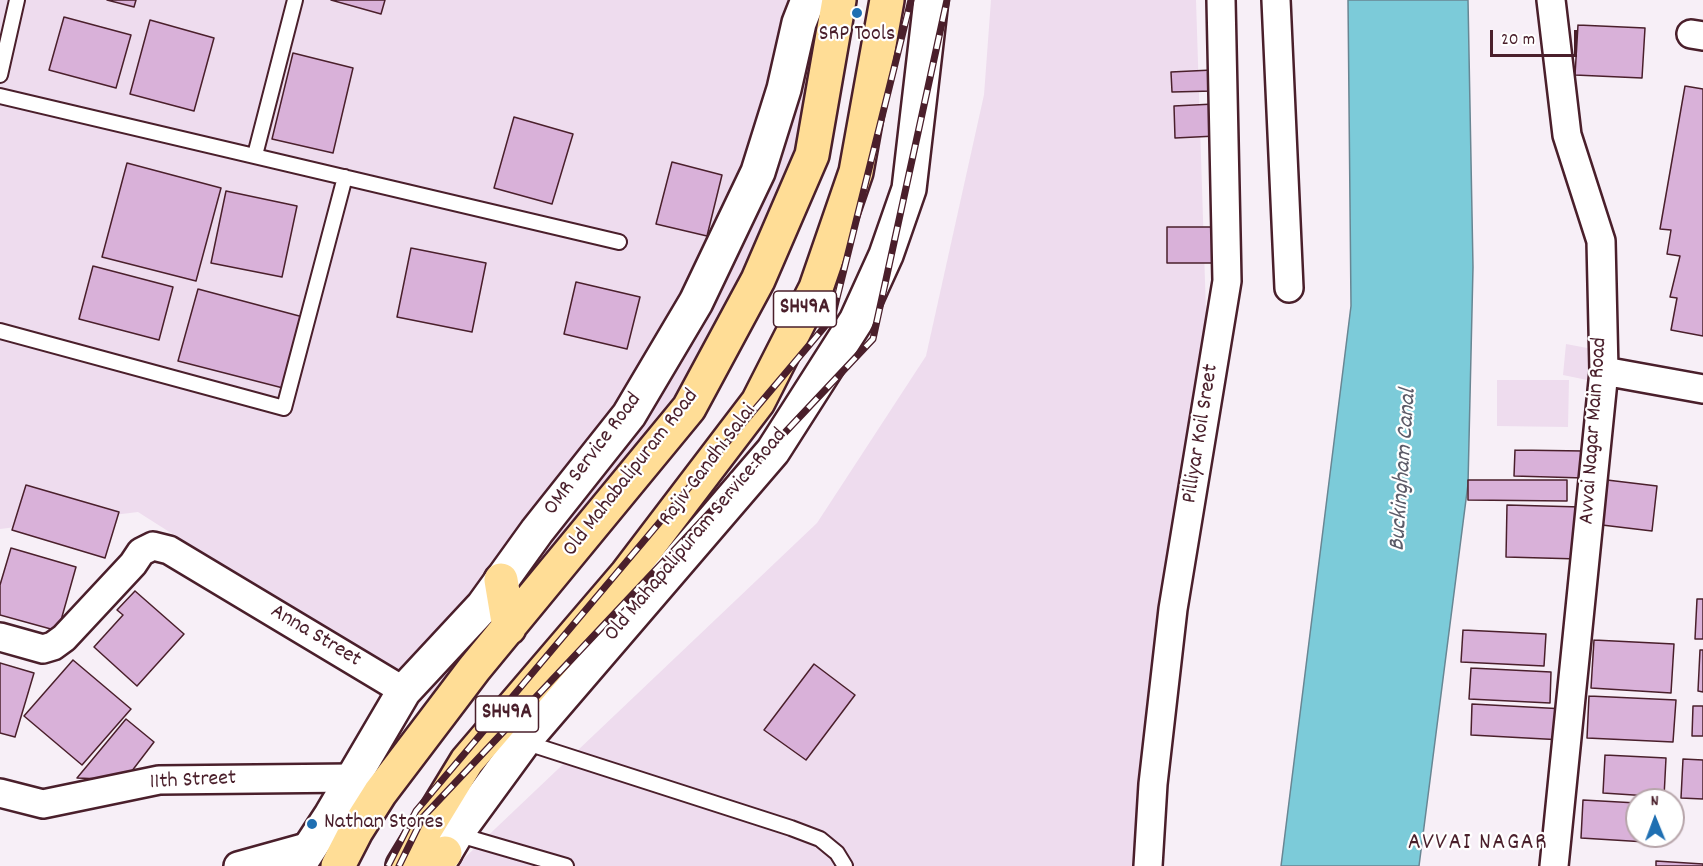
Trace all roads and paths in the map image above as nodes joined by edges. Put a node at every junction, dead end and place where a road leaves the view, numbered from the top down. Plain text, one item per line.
1 (17, 0) edge
2 (295, 0) edge
3 (808, 0) edge
4 (839, 0) edge
5 (887, 0) edge
6 (932, 0) edge
7 (1221, 0) edge
8 (1276, 0) edge
9 (1551, 0) edge
10 (0, 75) edge
11 (0, 96) edge
12 (255, 155) junction
13 (345, 177) junction
14 (619, 242) dead end
15 (1289, 288) dead end
16 (0, 332) edge
17 (1604, 371) junction
18 (1703, 389) edge
19 (501, 580) junction
20 (509, 628) junction
21 (0, 638) edge
22 (404, 690) junction
23 (524, 741) junction
24 (353, 778) junction
25 (0, 792) edge
26 (438, 855) edge
27 (304, 856) edge
28 (238, 866) edge
29 (338, 866) edge
30 (403, 866) edge
31 (566, 866) edge
32 (845, 866) edge
33 (1148, 866) edge
34 (1554, 866) edge

1 - 10 lane
2 - 12 lane
3 - 19 street, OMR Service Road
4 - 20 main road, Old Mahabalipuram Road / SH49A
5 - 30 main road, Rajiv Gandhi Salai / SH49A
6 - 23 street, Old Mahapalipuram Service Road
7 - 33 street, Pilliyar Koil Sreet
8 - 15 street
9 - 17 street, Avvai Nagar Main Road
11 - 12 lane
12 - 13 lane
13 - 14 lane
13 - 16 lane
17 - 18 street
17 - 34 street, Avvai Nagar Main Road
19 - 20 main road
19 - 22 street, OMR Service Road
20 - 29 main road, Old Mahabalipuram Road / SH49A
21 - 22 street, Anna Street
22 - 24 street, OMR Service Road
23 - 26 street, Old Mahapalipuram Service Road
23 - 32 lane
24 - 25 street, 11th Street
24 - 27 street, OMR Service Road
26 - 31 lane
27 - 28 street

